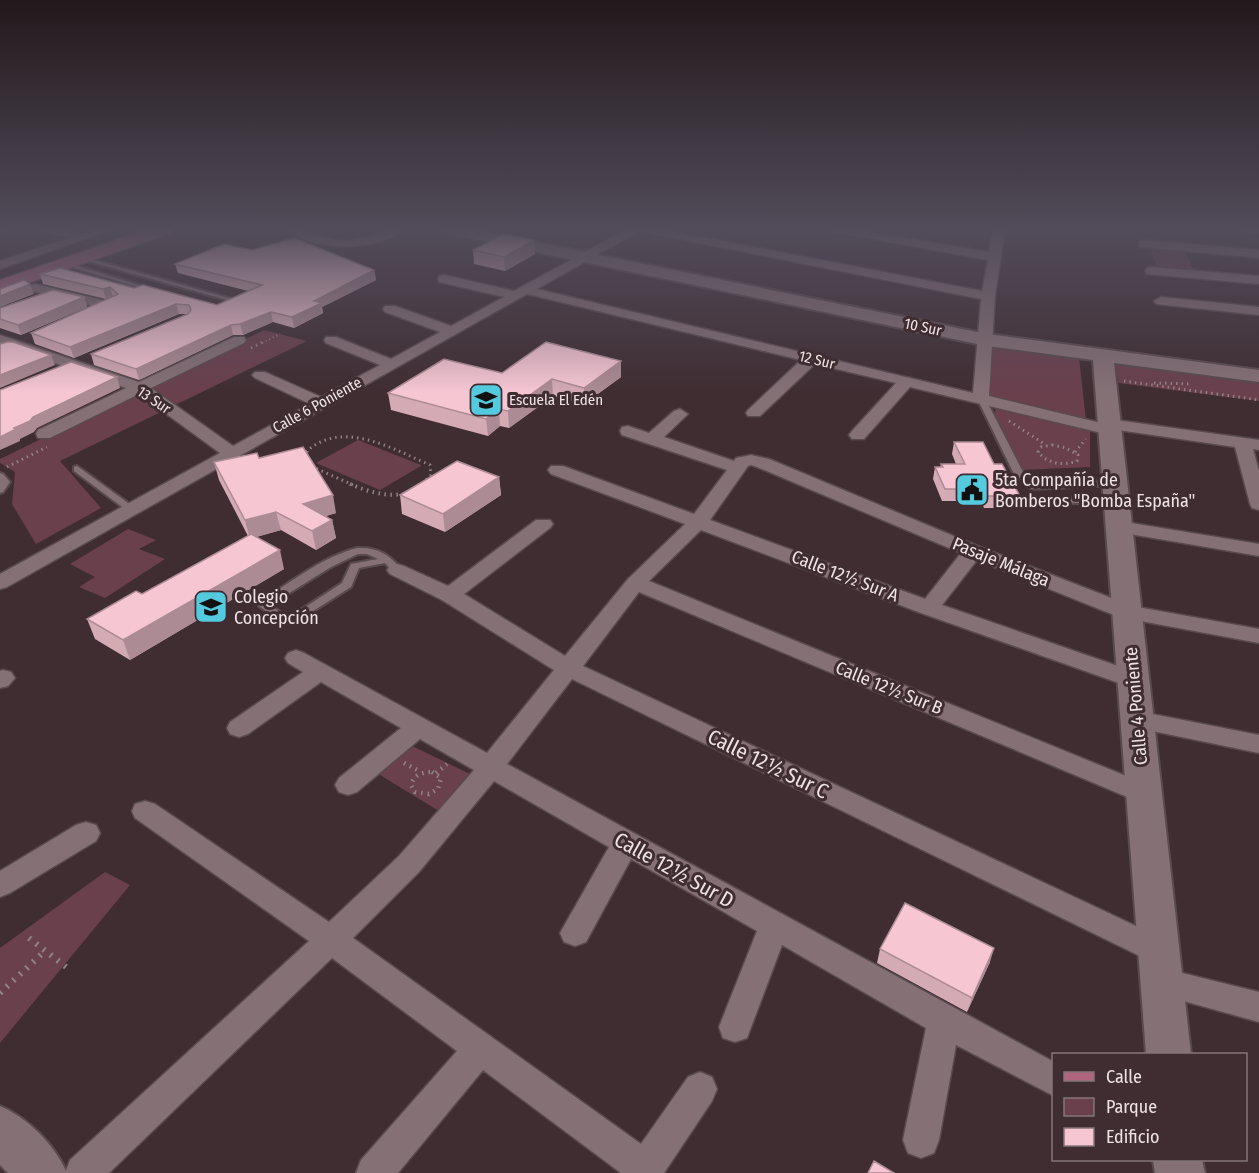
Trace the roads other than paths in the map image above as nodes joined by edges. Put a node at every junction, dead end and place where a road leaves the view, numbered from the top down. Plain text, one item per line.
1 (136, 284) edge
2 (167, 284) edge
3 (471, 284) edge
4 (534, 284) edge
5 (712, 284) edge
6 (925, 284) edge
7 (990, 284) edge
8 (1195, 284) edge
9 (1156, 286) junction
10 (36, 288) dead end
11 (156, 291) edge
12 (57, 292) junction
13 (519, 292) junction
14 (988, 296) junction
15 (229, 299) edge
16 (28, 303) edge
17 (390, 309) dead end
18 (1259, 311) edge
19 (86, 314) edge
20 (1165, 315) dead end
21 (452, 330) junction
22 (36, 336) edge
23 (0, 339) edge
24 (239, 340) dead end
25 (331, 340) dead end
26 (987, 340) junction
27 (16, 345) junction
28 (0, 351) edge
29 (96, 355) edge
30 (811, 359) junction
31 (74, 364) junction
32 (390, 364) junction
33 (1112, 369) junction
34 (53, 373) edge
35 (260, 375) dead end
36 (1259, 376) edge
37 (906, 382) junction
38 (140, 388) junction
39 (983, 401) junction
40 (321, 403) junction
41 (754, 413) dead end
42 (680, 414) dead end
43 (1109, 427) junction
44 (628, 431) dead end
45 (44, 434) dead end
46 (858, 435) dead end
47 (652, 439) junction
48 (1251, 444) edge
49 (232, 453) junction
50 (1253, 463) edge
51 (744, 464) junction
52 (77, 469) dead end
53 (557, 470) dead end
54 (0, 476) edge
55 (1020, 476) dead end
56 (1032, 486) dead end
57 (0, 490) edge
58 (1040, 501) dead end
59 (1117, 503) junction
60 (1259, 504) edge
61 (132, 510) junction
62 (699, 521) junction
63 (543, 524) dead end
64 (1259, 550) edge
65 (973, 551) junction
66 (392, 564) junction
67 (0, 583) edge
68 (635, 583) junction
69 (450, 595) junction
70 (929, 608) junction
71 (1127, 612) junction
72 (1259, 636) edge
73 (568, 668) junction
74 (1133, 680) junction
75 (1137, 720) junction
76 (419, 726) junction
77 (239, 728) dead end
78 (1259, 744) edge
79 (491, 767) junction
80 (348, 785) dead end
81 (1144, 794) junction
82 (145, 811) dead end
83 (86, 833) dead end
84 (626, 843) junction
85 (0, 885) edge
86 (774, 926) junction
87 (575, 933) dead end
88 (331, 940) junction
89 (1160, 967) junction
90 (1259, 1007) edge
91 (944, 1021) junction
92 (735, 1027) dead end
93 (480, 1049) junction
94 (1168, 1053) edge
95 (1052, 1079) edge
96 (700, 1089) dead end
97 (0, 1130) edge
98 (921, 1140) dead end
99 (645, 1171) edge
100 (42, 1173) edge
101 (83, 1173) edge
102 (374, 1173) edge

1 - 11 lane
2 - 15 lane
3 - 13 street, 12 Sur
4 - 13 street, Calle 6 Poniente
5 - 26 street, 10 Sur
6 - 14 street
7 - 14 street
8 - 9 street
9 - 18 street
9 - 20 street
10 - 12 street
12 - 16 street
12 - 19 street
13 - 21 street, Calle 6 Poniente
13 - 30 street, 12 Sur
14 - 26 street
17 - 21 street
21 - 32 street, Calle 6 Poniente
22 - 27 street
23 - 27 street, 13 Sur
24 - 38 street
25 - 32 street
26 - 33 street, 10 Sur
26 - 39 street
27 - 28 street
27 - 31 street, 13 Sur
29 - 31 street
30 - 37 street, 12 Sur
30 - 41 street
31 - 34 street
31 - 38 street, 13 Sur
32 - 40 street, Calle 6 Poniente
33 - 36 street, 10 Sur
33 - 43 street, Calle 4 Poniente
35 - 40 street
37 - 39 street, 12 Sur
37 - 46 street
38 - 45 street
38 - 49 street, 13 Sur
39 - 43 street, 12 Sur
39 - 55 lane
40 - 49 street, Calle 6 Poniente
42 - 47 street
43 - 48 street, 12 Sur
43 - 59 street, Calle 4 Poniente
44 - 47 street, Pasaje Málaga
47 - 51 street, Pasaje Málaga
48 - 50 street
49 - 61 street, Calle 6 Poniente
50 - 60 street
51 - 62 street
51 - 65 street, Pasaje Málaga
52 - 61 lane
53 - 62 street, Calle 12½ Sur A
54 - 57 lane
56 - 59 lane
58 - 59 lane
59 - 64 street
59 - 71 street, Calle 4 Poniente
61 - 67 street, Calle 6 Poniente
62 - 68 street
62 - 70 street, Calle 12½ Sur A
63 - 69 street
65 - 70 street
65 - 71 street, Pasaje Málaga
66 - 66 lane, Calle 12½ Sur C
66 - 69 street, Calle 12½ Sur C
68 - 73 street
68 - 81 street, Calle 12½ Sur B
69 - 73 street, Calle 12½ Sur C
70 - 74 street, Calle 12½ Sur A
71 - 72 street, Pasaje Málaga
71 - 74 street, Calle 4 Poniente
73 - 79 street
73 - 89 street, Calle 12½ Sur C
74 - 75 street, Calle 4 Poniente
75 - 78 street
75 - 81 street, Calle 4 Poniente
76 - 77 street, Calle 12½ Sur D
76 - 79 street, Calle 12½ Sur D
76 - 80 street
79 - 84 street, Calle 12½ Sur D
79 - 88 street
81 - 89 street, Calle 4 Poniente
82 - 88 street
83 - 85 street
84 - 86 street, Calle 12½ Sur D
84 - 87 street
86 - 91 street, Calle 12½ Sur D
86 - 92 street
88 - 93 street
88 - 101 street
89 - 90 street, Calle 12½ Sur C
89 - 94 street, Calle 4 Poniente
91 - 95 street, Calle 12½ Sur D
91 - 98 street
93 - 99 street
93 - 102 street
96 - 99 street
97 - 100 street

